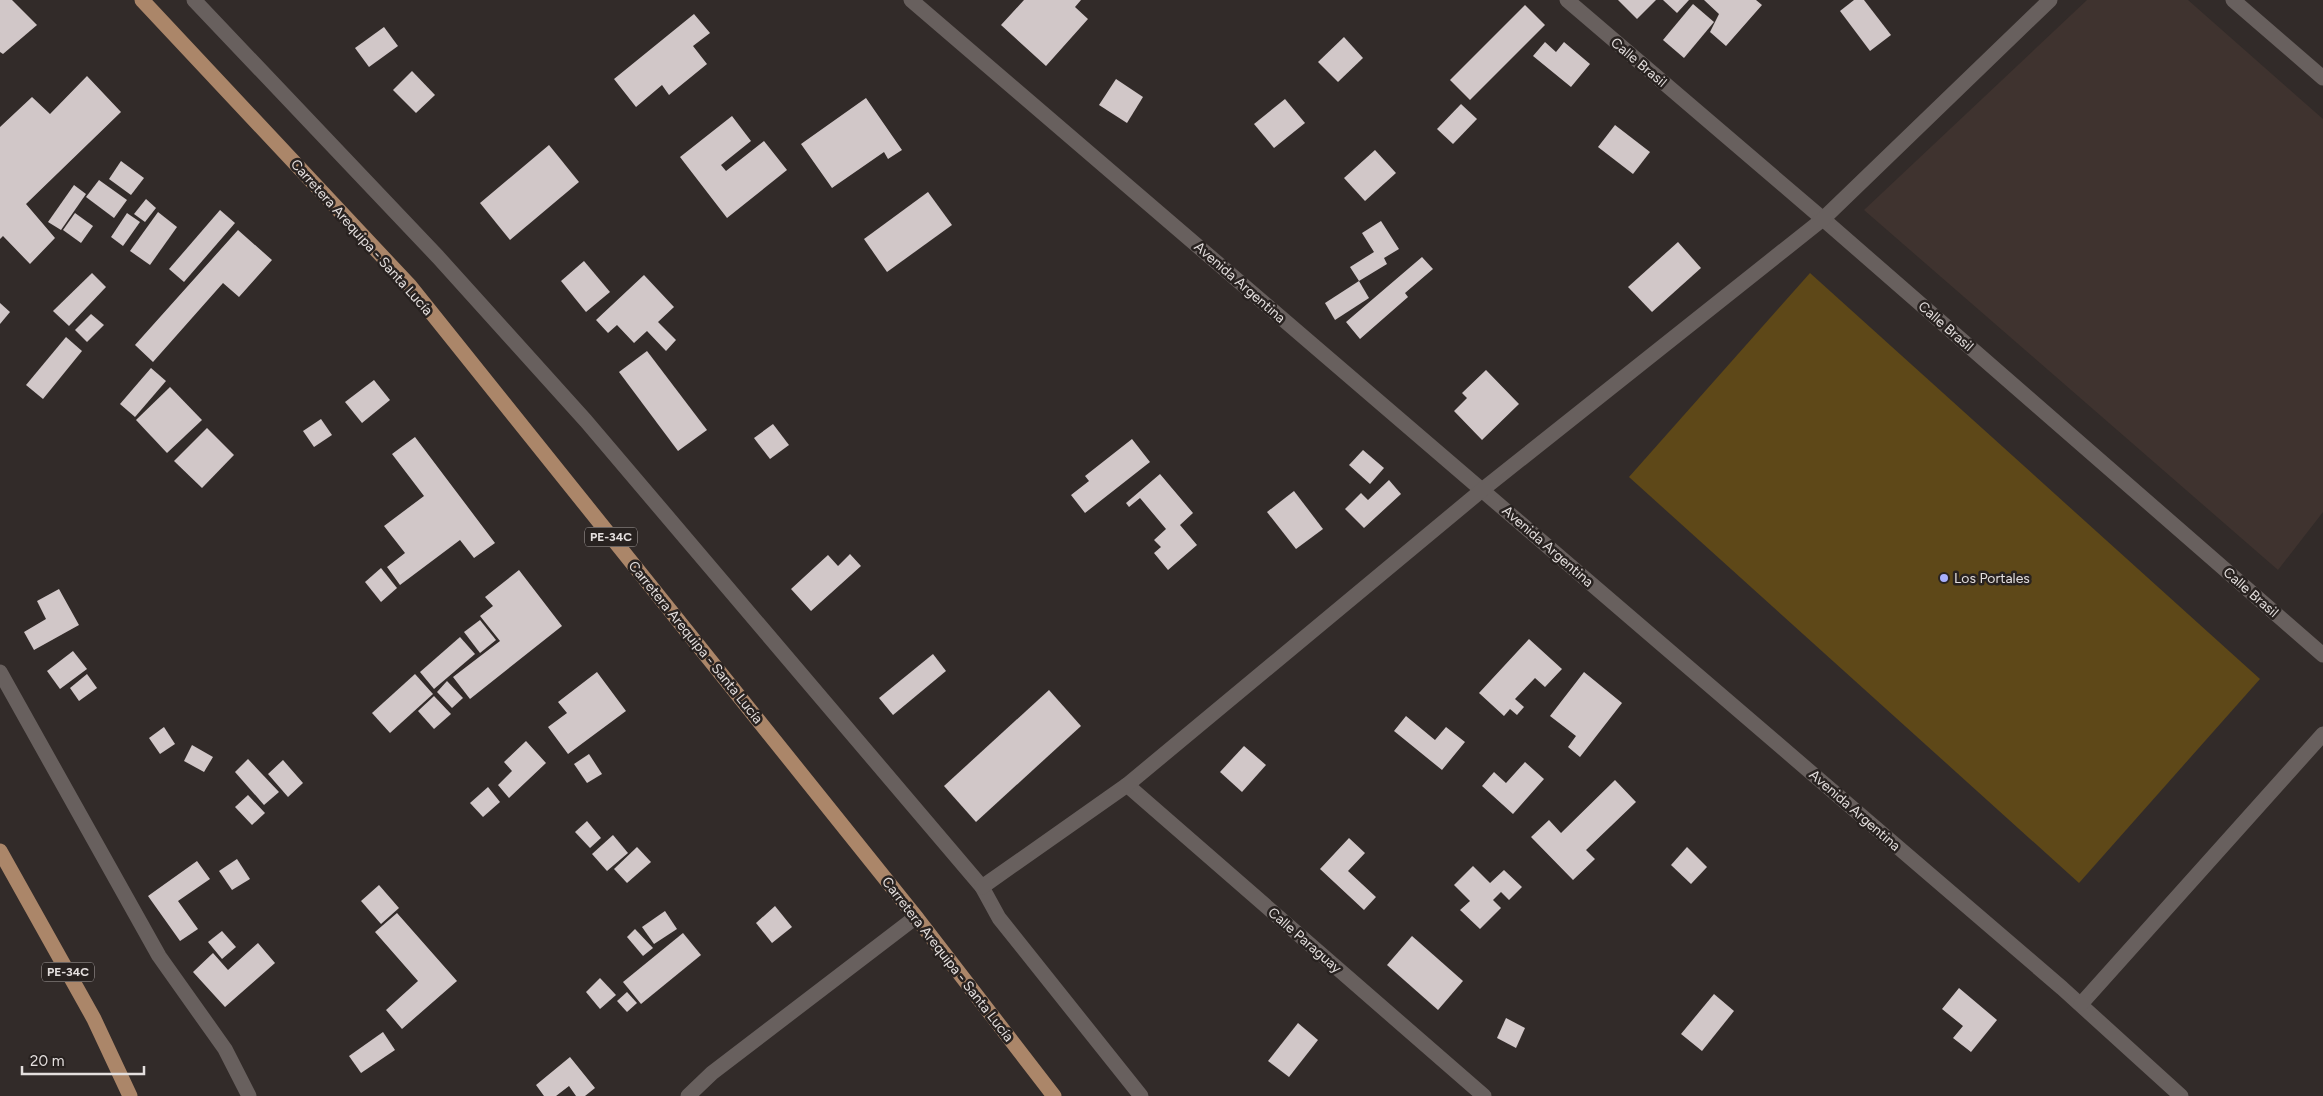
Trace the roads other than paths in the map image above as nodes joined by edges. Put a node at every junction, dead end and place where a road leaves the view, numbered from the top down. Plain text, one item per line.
1 (142, 0) edge
2 (194, 0) edge
3 (911, 0) edge
4 (1567, 0) edge
5 (2050, 0) edge
6 (2233, 0) edge
7 (2323, 78) edge
8 (1823, 219) junction
9 (1482, 490) junction
10 (2323, 655) edge
11 (0, 672) edge
12 (2323, 734) edge
13 (1127, 785) junction
14 (0, 851) edge
15 (982, 887) junction
16 (916, 916) junction
17 (2081, 1004) junction
18 (130, 1096) edge
19 (248, 1096) edge
20 (688, 1096) edge
21 (1054, 1096) edge
22 (1141, 1096) edge
23 (1484, 1096) edge
24 (2181, 1096) edge

1 - 16 main road, Carretera Arequipa - Santa Lucía / PE-34C
2 - 15 street
3 - 9 street, Avenida Argentina
4 - 8 street, Calle Brasil
5 - 8 street
6 - 7 street
8 - 9 street
8 - 10 street, Calle Brasil
9 - 13 street
9 - 17 street, Avenida Argentina
11 - 19 street
12 - 17 street
13 - 15 street
13 - 23 street, Calle Paraguay
14 - 18 main road, PE-34C
15 - 22 street
16 - 20 street
16 - 21 main road, Carretera Arequipa - Santa Lucía / PE-34C
17 - 24 street, Avenida Argentina

